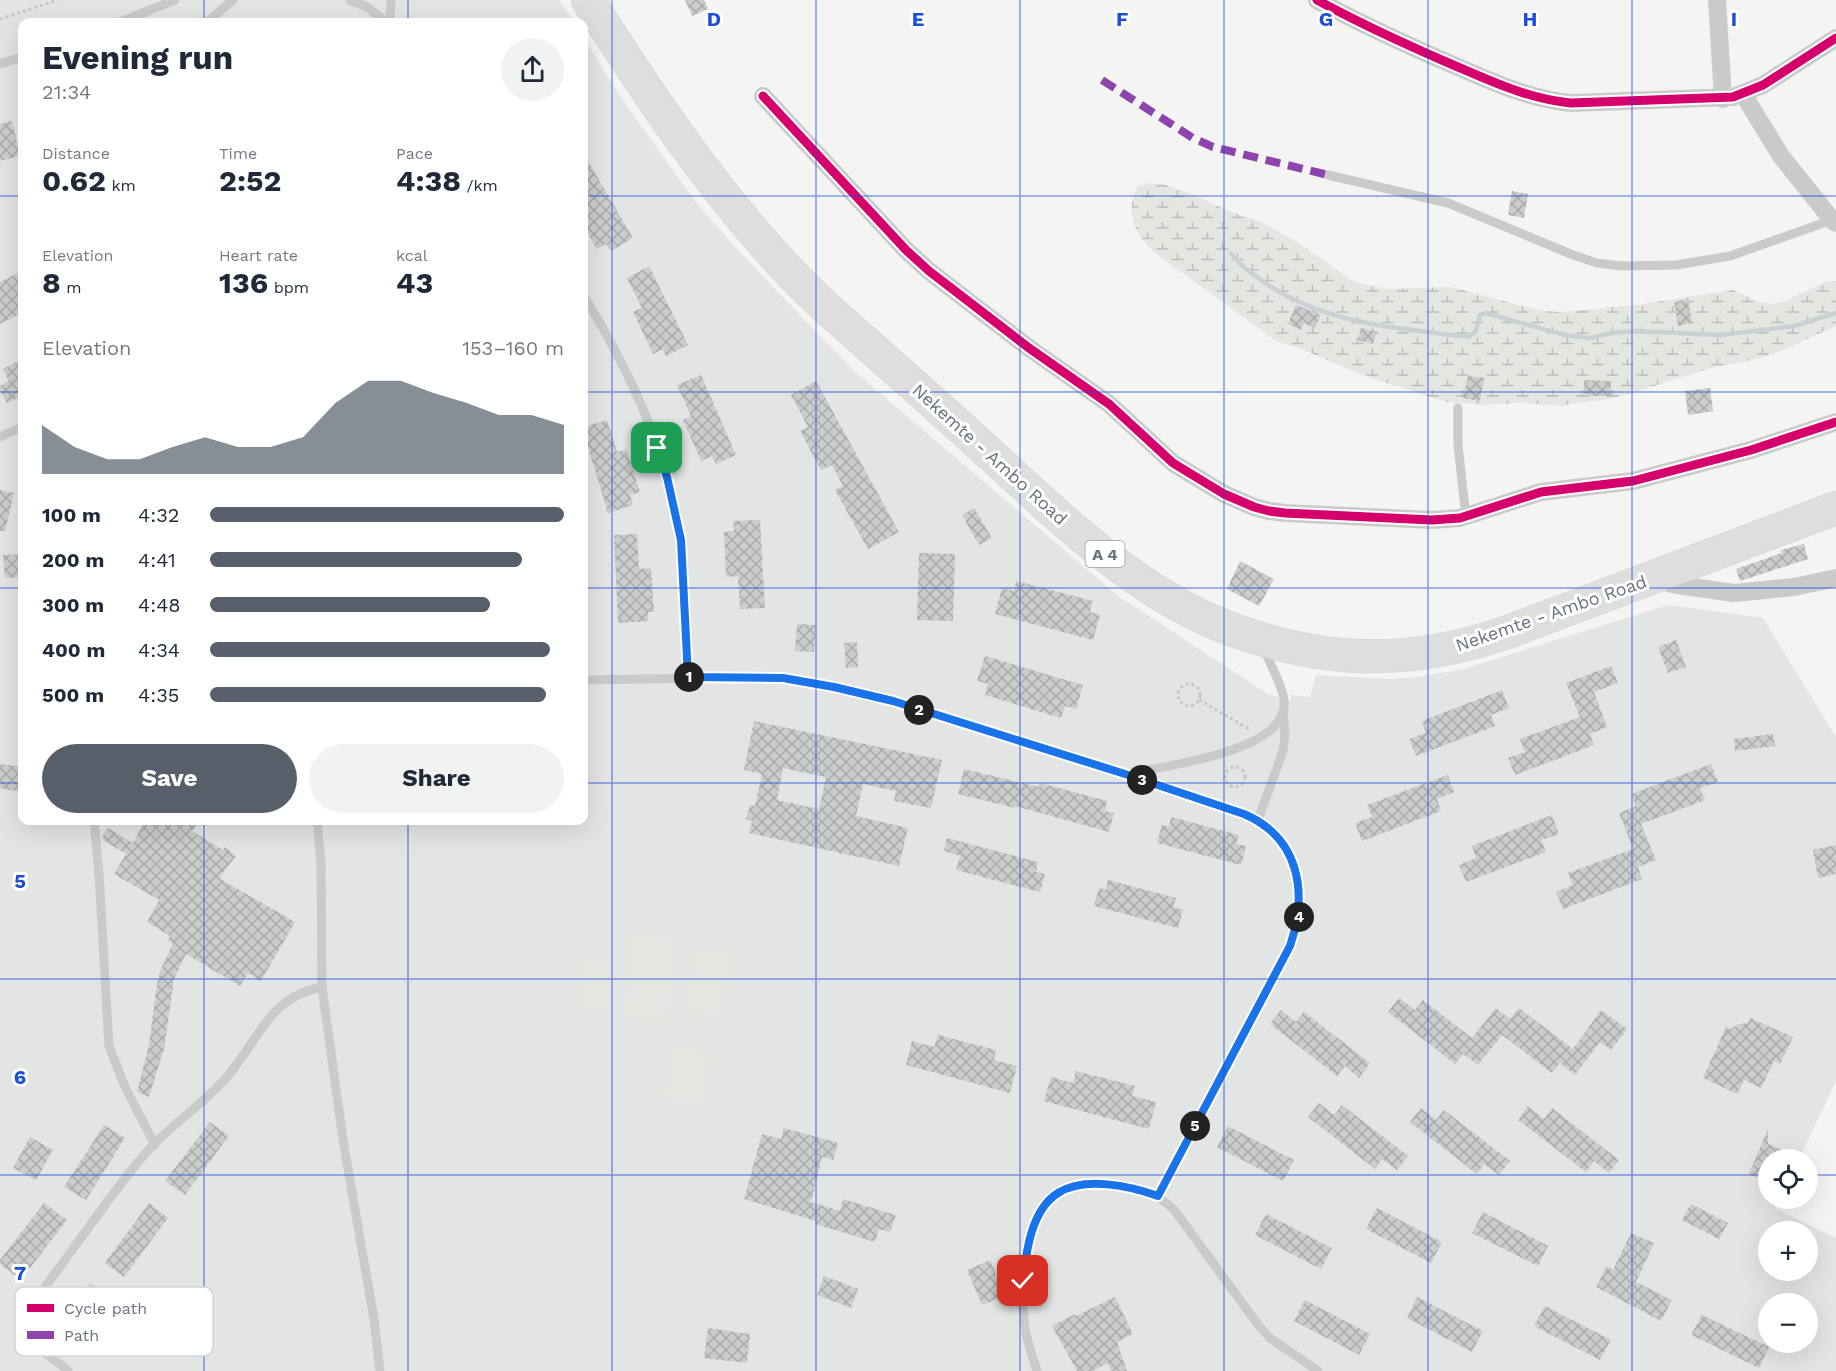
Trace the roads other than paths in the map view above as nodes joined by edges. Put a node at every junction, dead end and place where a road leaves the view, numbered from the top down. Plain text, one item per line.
1 (175, 0) edge
2 (232, 0) edge
3 (350, 0) edge
4 (391, 0) edge
5 (588, 0) edge
6 (1317, 0) edge
7 (1718, 0) edge
8 (130, 18) edge
9 (212, 18) edge
10 (382, 18) edge
11 (389, 18) edge
12 (1836, 38) edge
13 (18, 58) edge
14 (0, 64) edge
15 (1743, 94) junction
16 (763, 96) dead end
17 (1723, 99) junction
18 (1328, 175) dead end
19 (1834, 221) edge
20 (588, 303) edge
21 (1458, 408) dead end
22 (1836, 422) edge
23 (18, 429) edge
24 (0, 437) edge
25 (1836, 508) edge
26 (1466, 517) junction
27 (1660, 575) junction
28 (1836, 578) edge
29 (1262, 639) junction
30 (688, 677) junction
31 (588, 680) edge
32 (1283, 711) junction
33 (1125, 774) junction
34 (1258, 820) junction
35 (94, 825) edge
36 (317, 825) edge
37 (322, 987) junction
38 (155, 1145) junction
39 (1158, 1196) junction
40 (44, 1287) edge
41 (50, 1356) edge
42 (68, 1371) edge
43 (380, 1371) edge
44 (1037, 1371) edge
45 (1318, 1371) edge

1 - 8 lane
2 - 9 lane
3 - 10 lane
4 - 11 lane
5 - 29 highway, Nekemte - Ambo Road / A 4
6 - 17 street
7 - 17 street
12 - 15 street
13 - 14 lane
15 - 17 street
15 - 19 street
16 - 26 street
18 - 19 lane
20 - 30 lane
21 - 26 lane
22 - 26 street
23 - 24 lane
25 - 27 highway, Nekemte - Ambo Road / A 4
27 - 28 street
27 - 29 highway, Nekemte - Ambo Road / A 4
29 - 32 lane
30 - 31 lane
30 - 33 lane
32 - 33 lane
32 - 34 lane
33 - 34 lane
34 - 39 lane
35 - 38 lane
36 - 37 lane
37 - 38 lane
37 - 43 lane
38 - 40 lane
39 - 44 lane
39 - 45 lane
41 - 42 lane

